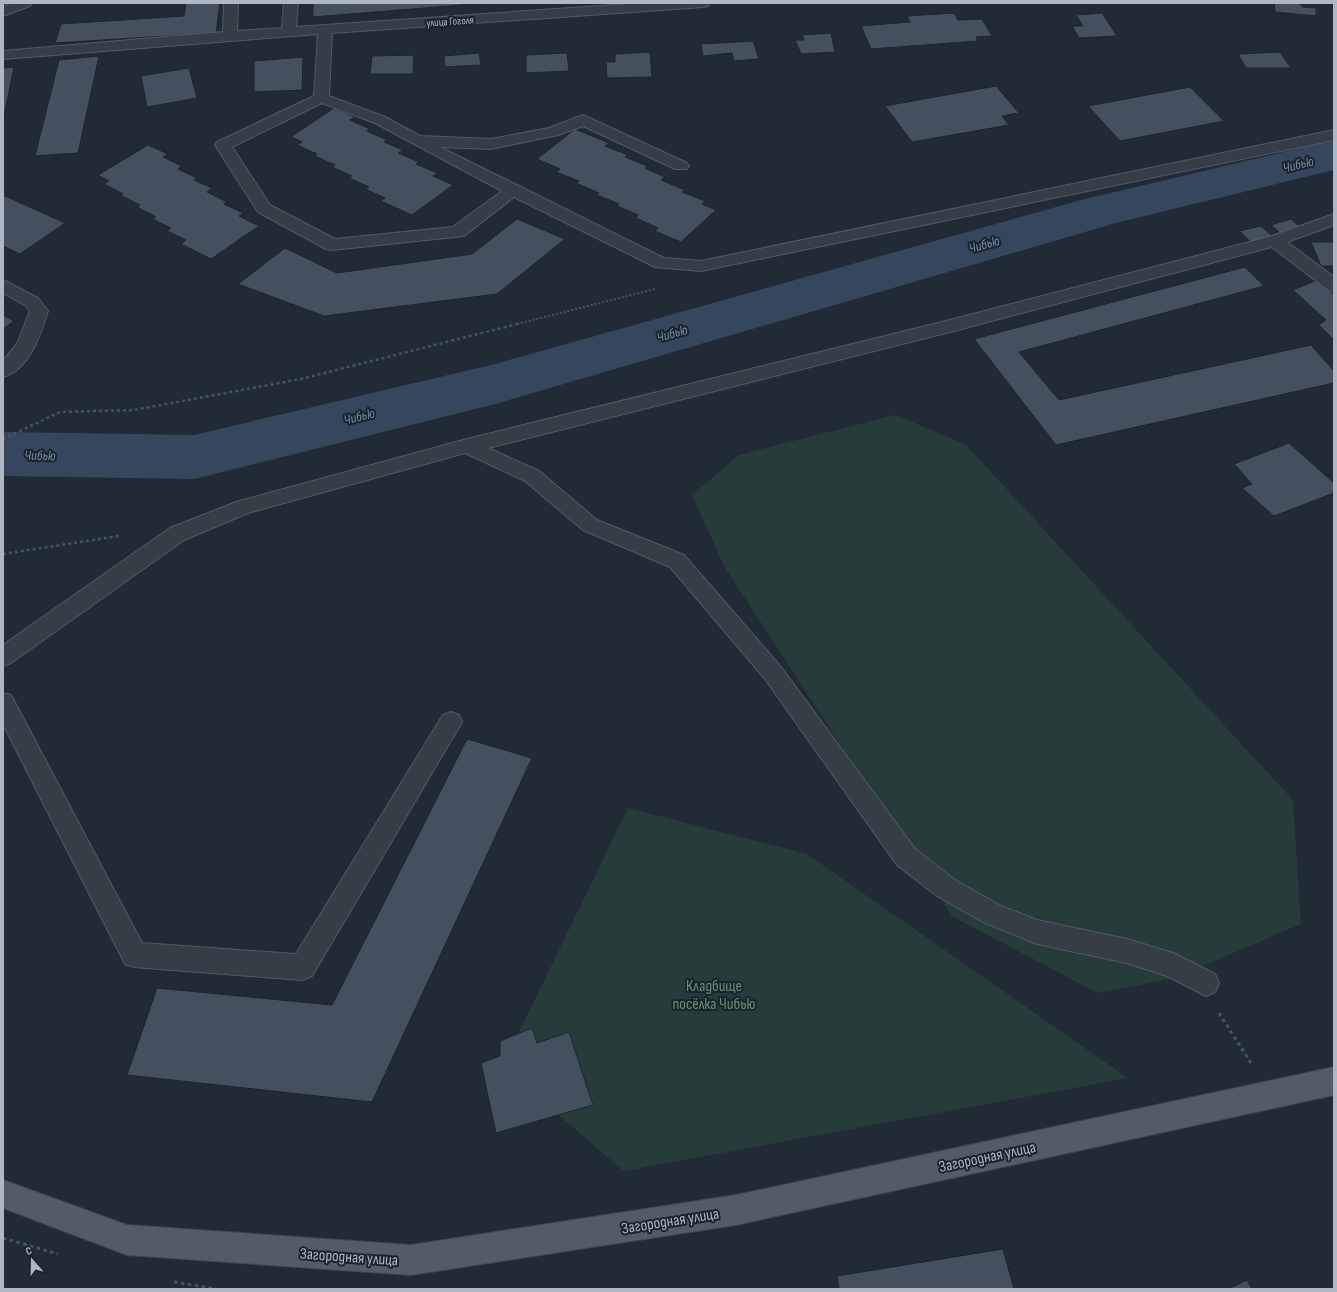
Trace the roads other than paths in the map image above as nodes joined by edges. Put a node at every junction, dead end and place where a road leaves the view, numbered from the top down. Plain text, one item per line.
1 (25, 3) edge
2 (231, 3) edge
3 (291, 3) edge
4 (703, 3) edge
5 (3, 12) edge
6 (325, 30) junction
7 (290, 32) junction
8 (230, 36) junction
9 (3, 55) edge
10 (321, 98) junction
11 (1334, 135) edge
12 (417, 141) junction
13 (681, 166) dead end
14 (513, 190) junction
15 (1334, 219) edge
16 (1275, 241) junction
17 (3, 286) edge
18 (1334, 286) edge
19 (3, 371) edge
20 (468, 446) junction
21 (3, 657) edge
22 (3, 702) edge
23 (452, 722) dead end
24 (1206, 983) dead end
25 (1334, 1080) edge
26 (3, 1194) edge

1 - 5 street
2 - 8 street
3 - 7 street
4 - 6 street, улица Гоголя
6 - 7 street, улица Гоголя
6 - 10 street
7 - 8 street, улица Гоголя
8 - 9 street, улица Гоголя
10 - 12 street
10 - 14 street
11 - 14 street
12 - 13 street
12 - 14 street
15 - 16 street
16 - 18 street
16 - 20 street
17 - 19 street
20 - 21 street
20 - 24 street
22 - 23 street
25 - 26 main road, Загородная улица

